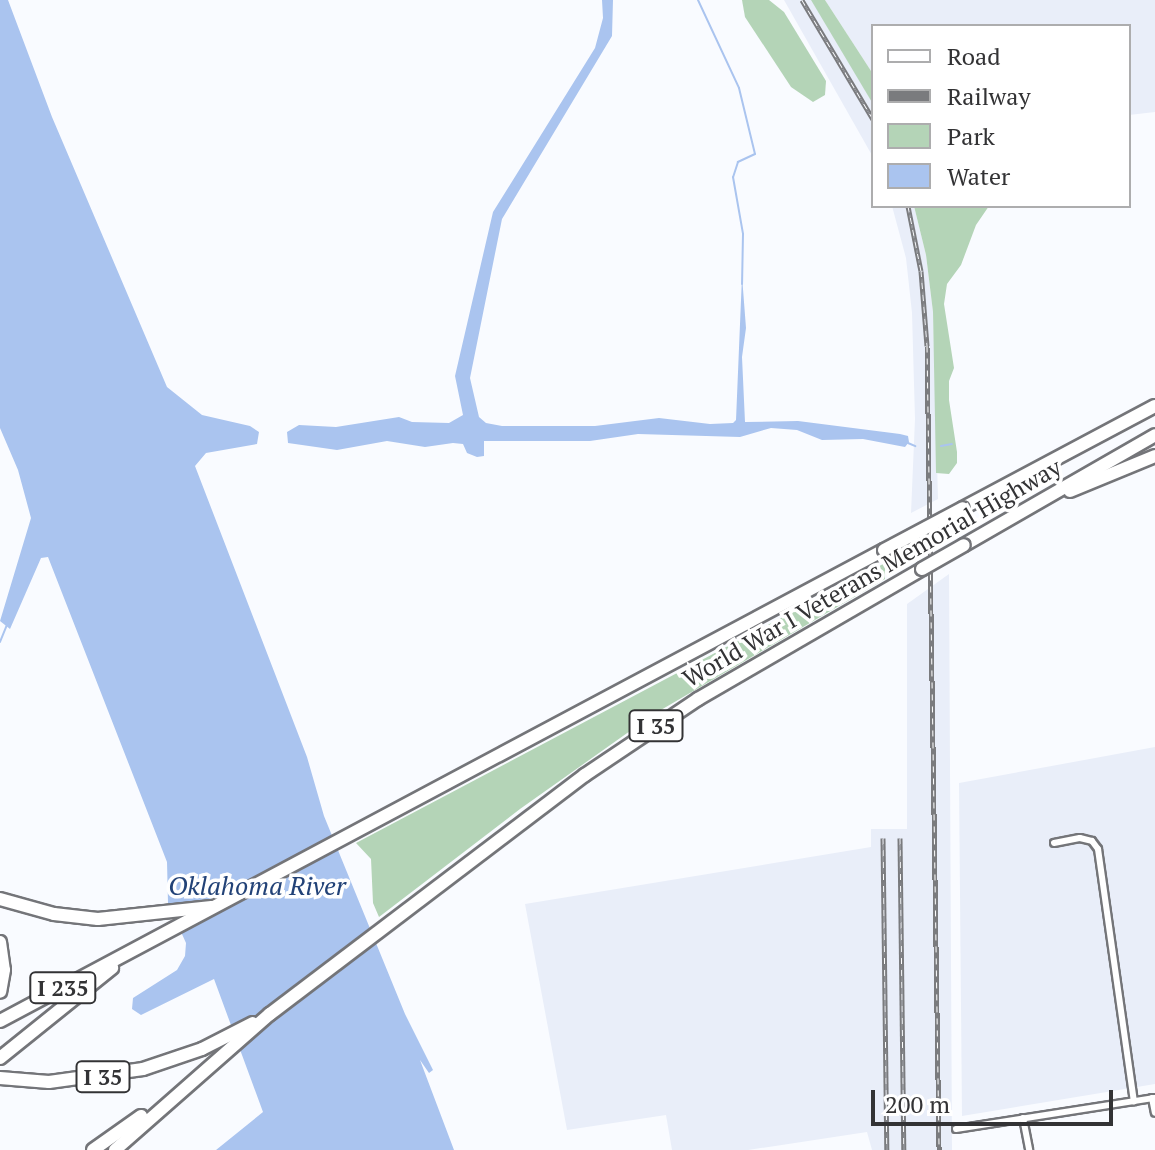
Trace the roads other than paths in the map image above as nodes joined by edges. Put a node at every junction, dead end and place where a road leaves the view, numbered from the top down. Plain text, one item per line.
1 (1155, 406) edge
2 (1155, 435) edge
3 (1155, 456) edge
4 (1023, 511) junction
5 (1054, 843) dead end
6 (0, 899) edge
7 (222, 905) junction
8 (0, 942) edge
9 (126, 955) junction
10 (0, 992) edge
11 (270, 1014) junction
12 (0, 1021) edge
13 (4, 1055) edge
14 (0, 1078) edge
15 (183, 1086) junction
16 (1154, 1098) edge
17 (1134, 1101) junction
18 (1155, 1113) edge
19 (1023, 1118) junction
20 (956, 1129) dead end
21 (93, 1150) edge
22 (115, 1150) edge
23 (1029, 1150) edge

1 - 7 highway, World War I Veterans Memorial Highway / I 35, bridge
2 - 4 highway, World War I Veterans Memorial Highway / I 35
3 - 4 highway
4 - 11 highway, World War I Veterans Memorial Highway / I 35, bridge
5 - 17 street
6 - 7 highway, I 35
7 - 9 highway, I 235
8 - 10 highway
9 - 12 highway, I 235
9 - 13 highway
11 - 14 highway, I 35
11 - 15 highway
15 - 21 highway
15 - 22 highway
16 - 17 street
16 - 18 street
17 - 19 street
19 - 20 street
19 - 23 street

